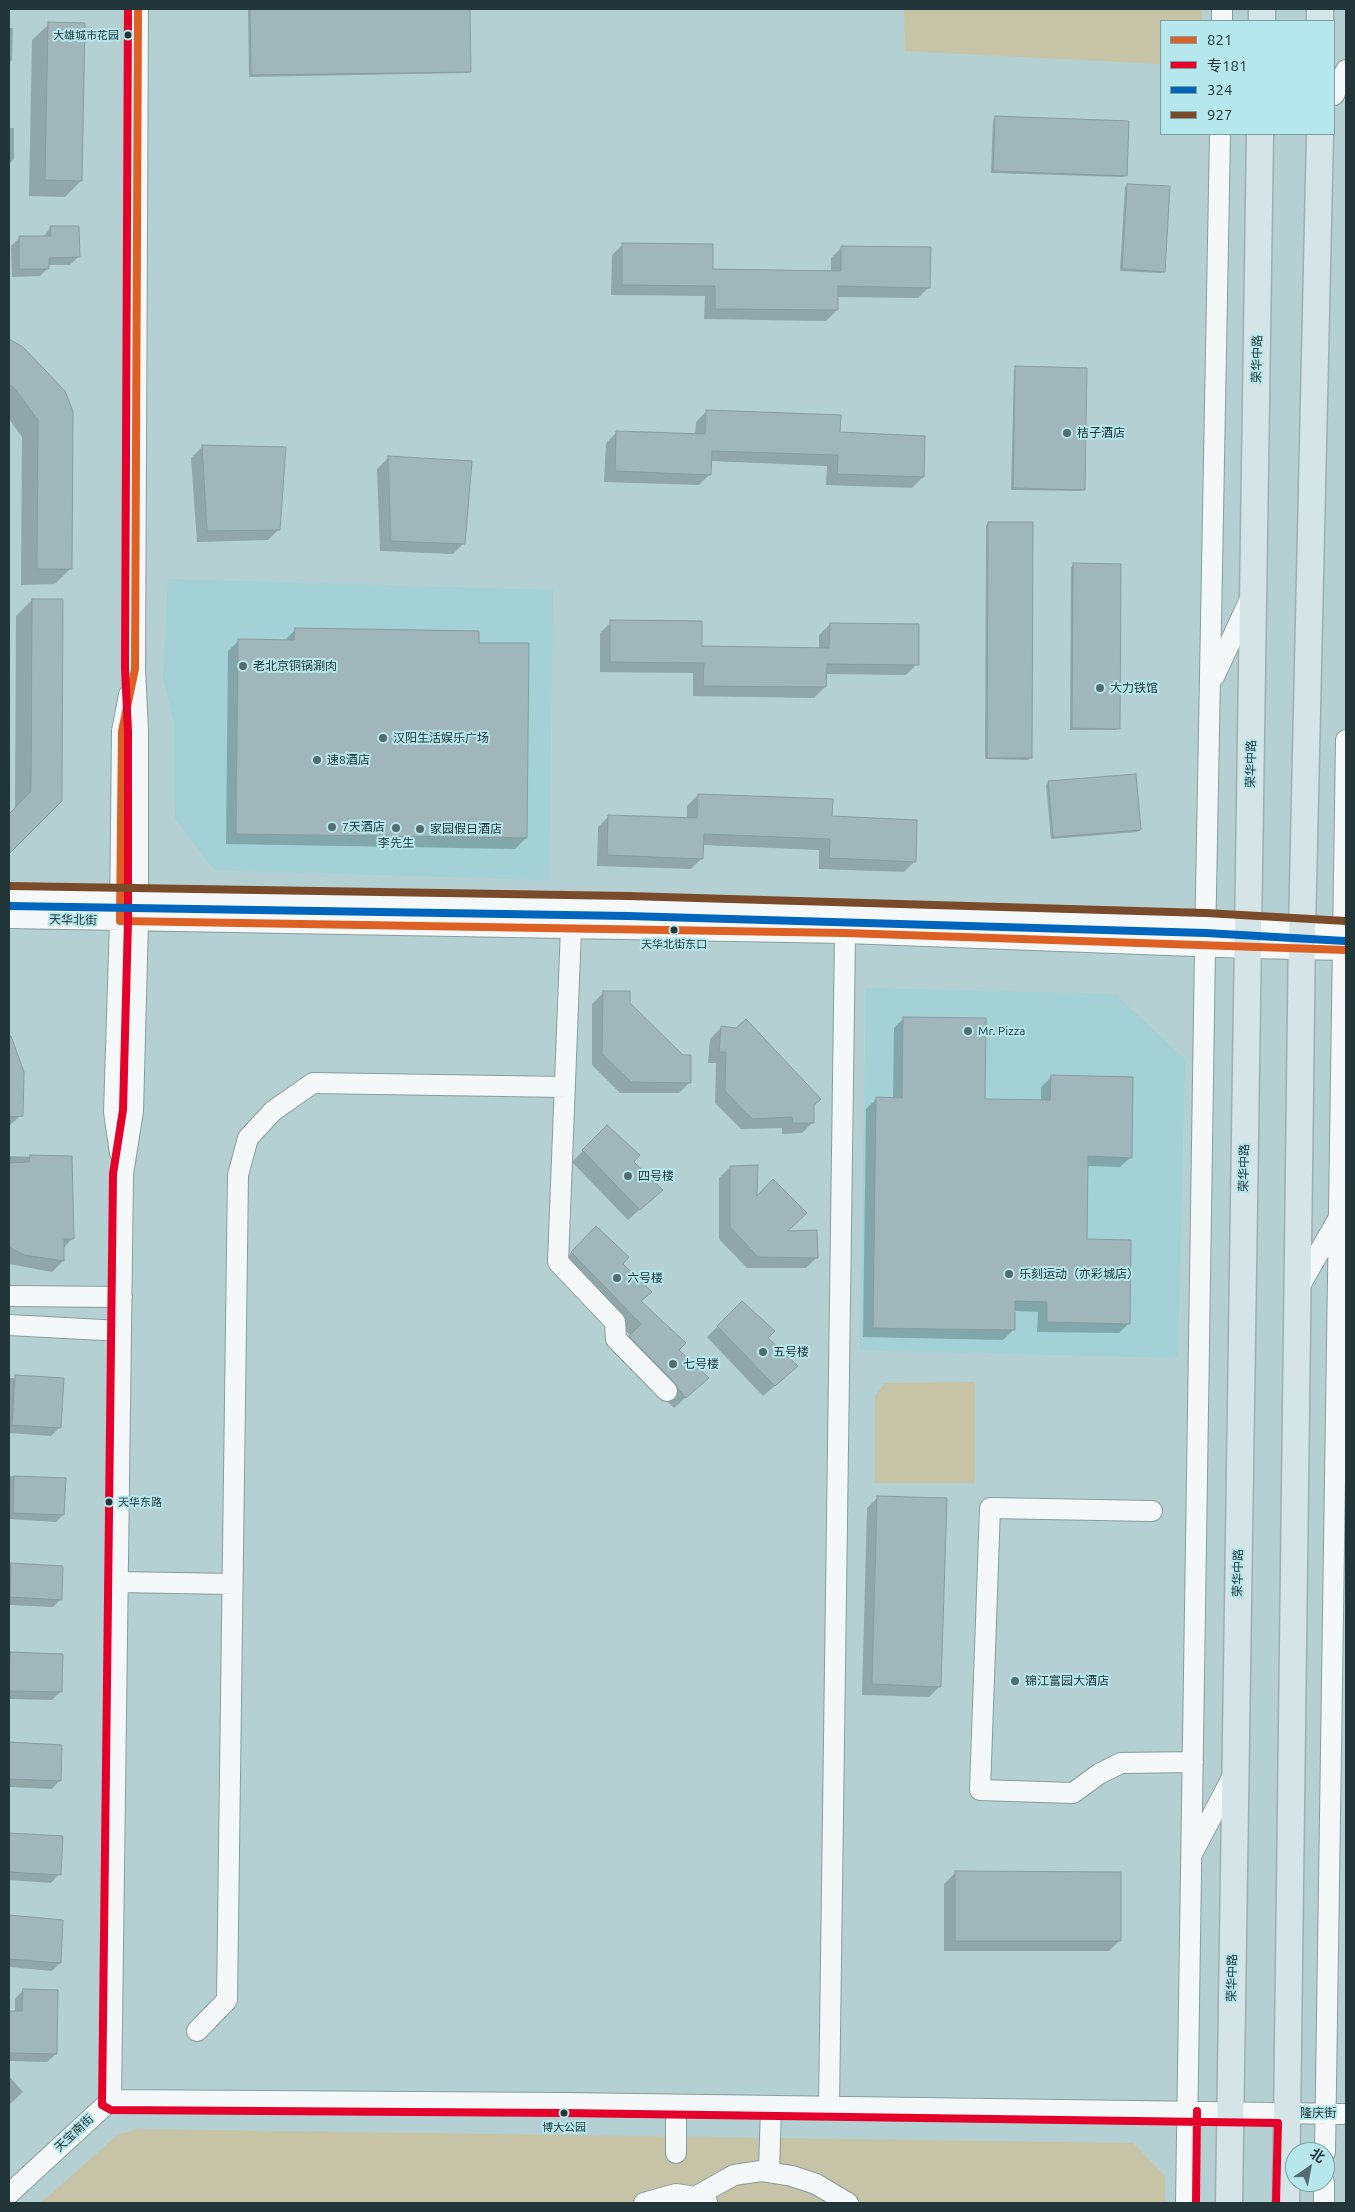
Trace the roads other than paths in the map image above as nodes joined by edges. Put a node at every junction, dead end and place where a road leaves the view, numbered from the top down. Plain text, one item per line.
1 (138, 9) edge
2 (1346, 70) edge
3 (1335, 94) edge
4 (1220, 135) edge
5 (1260, 135) edge
6 (1320, 135) edge
7 (1253, 593) junction
8 (1210, 686) junction
9 (1346, 740) edge
10 (9, 896) edge
11 (129, 898) junction
12 (9, 918) edge
13 (129, 921) junction
14 (1206, 923) junction
15 (571, 928) junction
16 (845, 933) junction
17 (1248, 937) junction
18 (1302, 939) junction
19 (1344, 941) edge
20 (1205, 947) junction
21 (564, 1087) junction
22 (1338, 1220) junction
23 (1298, 1289) junction
24 (9, 1296) edge
25 (122, 1297) junction
26 (9, 1325) edge
27 (121, 1331) junction
28 (667, 1391) dead end
29 (1152, 1511) dead end
30 (118, 1582) junction
31 (232, 1584) junction
32 (1339, 1598) edge
33 (1193, 1762) junction
34 (1235, 1772) junction
35 (1191, 1855) junction
36 (196, 2031) dead end
37 (111, 2100) junction
38 (676, 2106) junction
39 (771, 2107) junction
40 (829, 2107) junction
41 (1187, 2111) junction
42 (1230, 2111) junction
43 (1288, 2113) junction
44 (1325, 2113) junction
45 (1346, 2114) edge
46 (1324, 2142) edge
47 (676, 2153) dead end
48 (769, 2172) junction
49 (9, 2194) edge
50 (689, 2195) edge
51 (644, 2203) edge
52 (848, 2203) edge
53 (1186, 2203) edge
54 (1229, 2203) edge
55 (1286, 2203) edge

1 - 11 street
2 - 3 street
4 - 8 street
5 - 7 main road, 荣华中路
6 - 18 main road
7 - 8 street
7 - 17 main road, 荣华中路
8 - 14 street
9 - 19 street
10 - 11 street, 天华北街
11 - 13 street
11 - 14 street, 天华北街
12 - 13 street, 天华北街
13 - 15 street, 天华北街
13 - 25 street
14 - 17 street, 天华北街
14 - 20 street
15 - 16 street, 天华北街
15 - 21 street
16 - 20 street, 天华北街
16 - 40 street
17 - 18 street
17 - 20 street, 天华北街
17 - 34 main road, 荣华中路
18 - 19 street
18 - 23 main road
19 - 22 street
20 - 33 street
21 - 28 street
21 - 31 street
22 - 23 street
22 - 32 street
23 - 43 main road
24 - 25 street
25 - 27 street
26 - 27 street
27 - 30 street
29 - 33 street
30 - 31 street
30 - 37 street
31 - 36 street
32 - 44 street
33 - 35 street
34 - 35 street
34 - 42 main road, 荣华中路
35 - 41 street
37 - 38 street
37 - 49 street, 天宝南街
38 - 39 street
38 - 47 street
39 - 40 street
39 - 48 street
40 - 41 street
41 - 42 street
41 - 53 street
42 - 43 street, 隆庆街
42 - 54 main road, 荣华中路
43 - 44 street, 隆庆街
43 - 55 main road
44 - 45 street, 隆庆街
44 - 46 street
48 - 50 street
48 - 52 street
50 - 51 street

